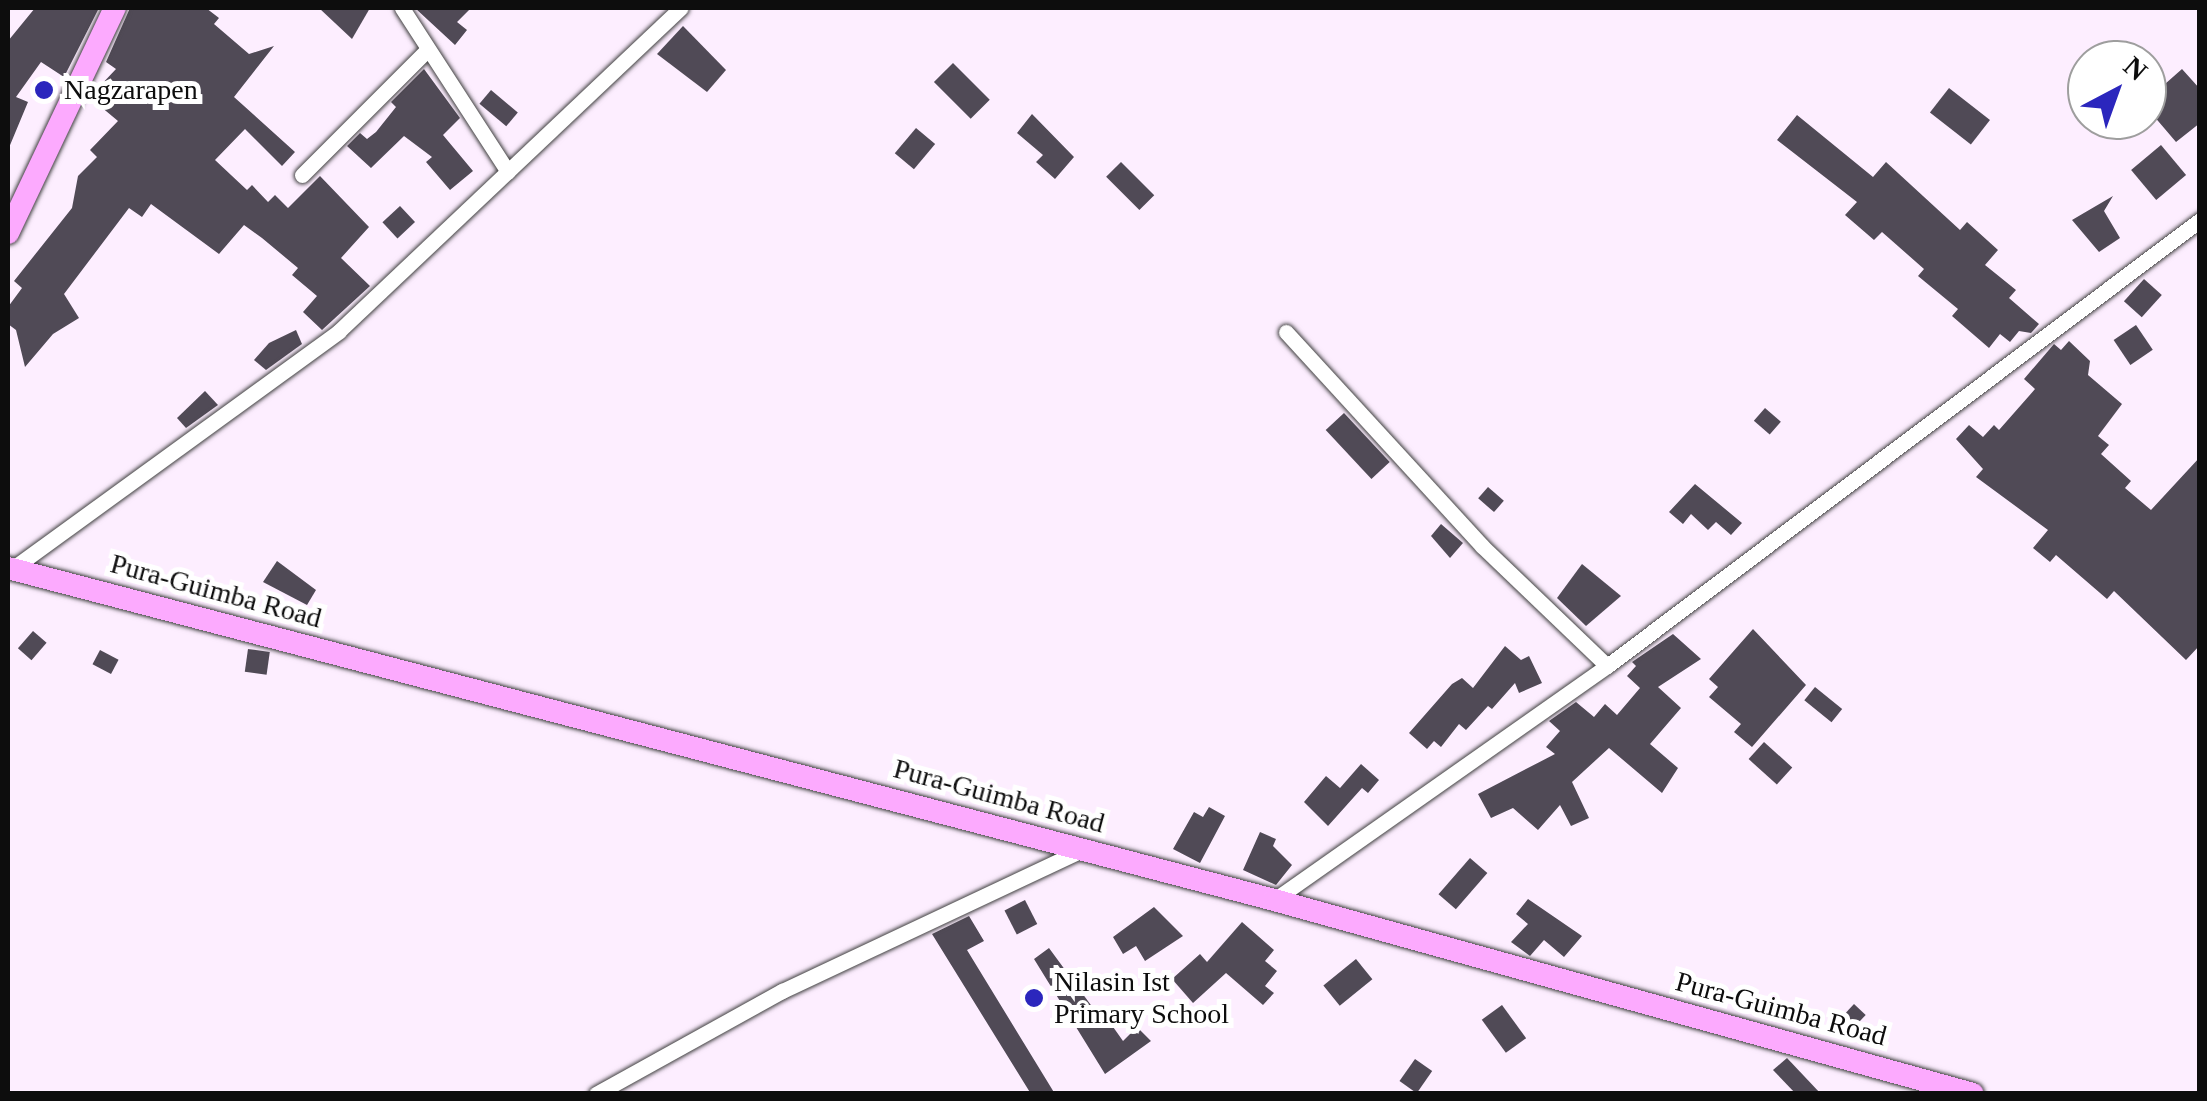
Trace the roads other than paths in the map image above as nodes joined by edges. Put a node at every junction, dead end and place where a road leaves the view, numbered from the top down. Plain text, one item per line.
1 (115, 8) edge
2 (402, 8) edge
3 (681, 8) edge
4 (428, 49) junction
5 (508, 172) junction
6 (302, 175) dead end
7 (2200, 220) edge
8 (8, 233) edge
9 (1286, 332) dead end
10 (10, 568) edge
11 (1607, 666) junction
12 (1084, 849) junction
13 (1274, 900) junction
14 (596, 1094) edge
15 (1973, 1094) edge

1 - 8 main road
2 - 4 street
3 - 5 street
4 - 5 street
4 - 6 street
5 - 10 street
7 - 11 street
9 - 11 street
10 - 12 main road, Pura-Guimba Road
11 - 13 street
12 - 13 main road, Pura-Guimba Road
12 - 14 street
13 - 15 main road, Pura-Guimba Road

